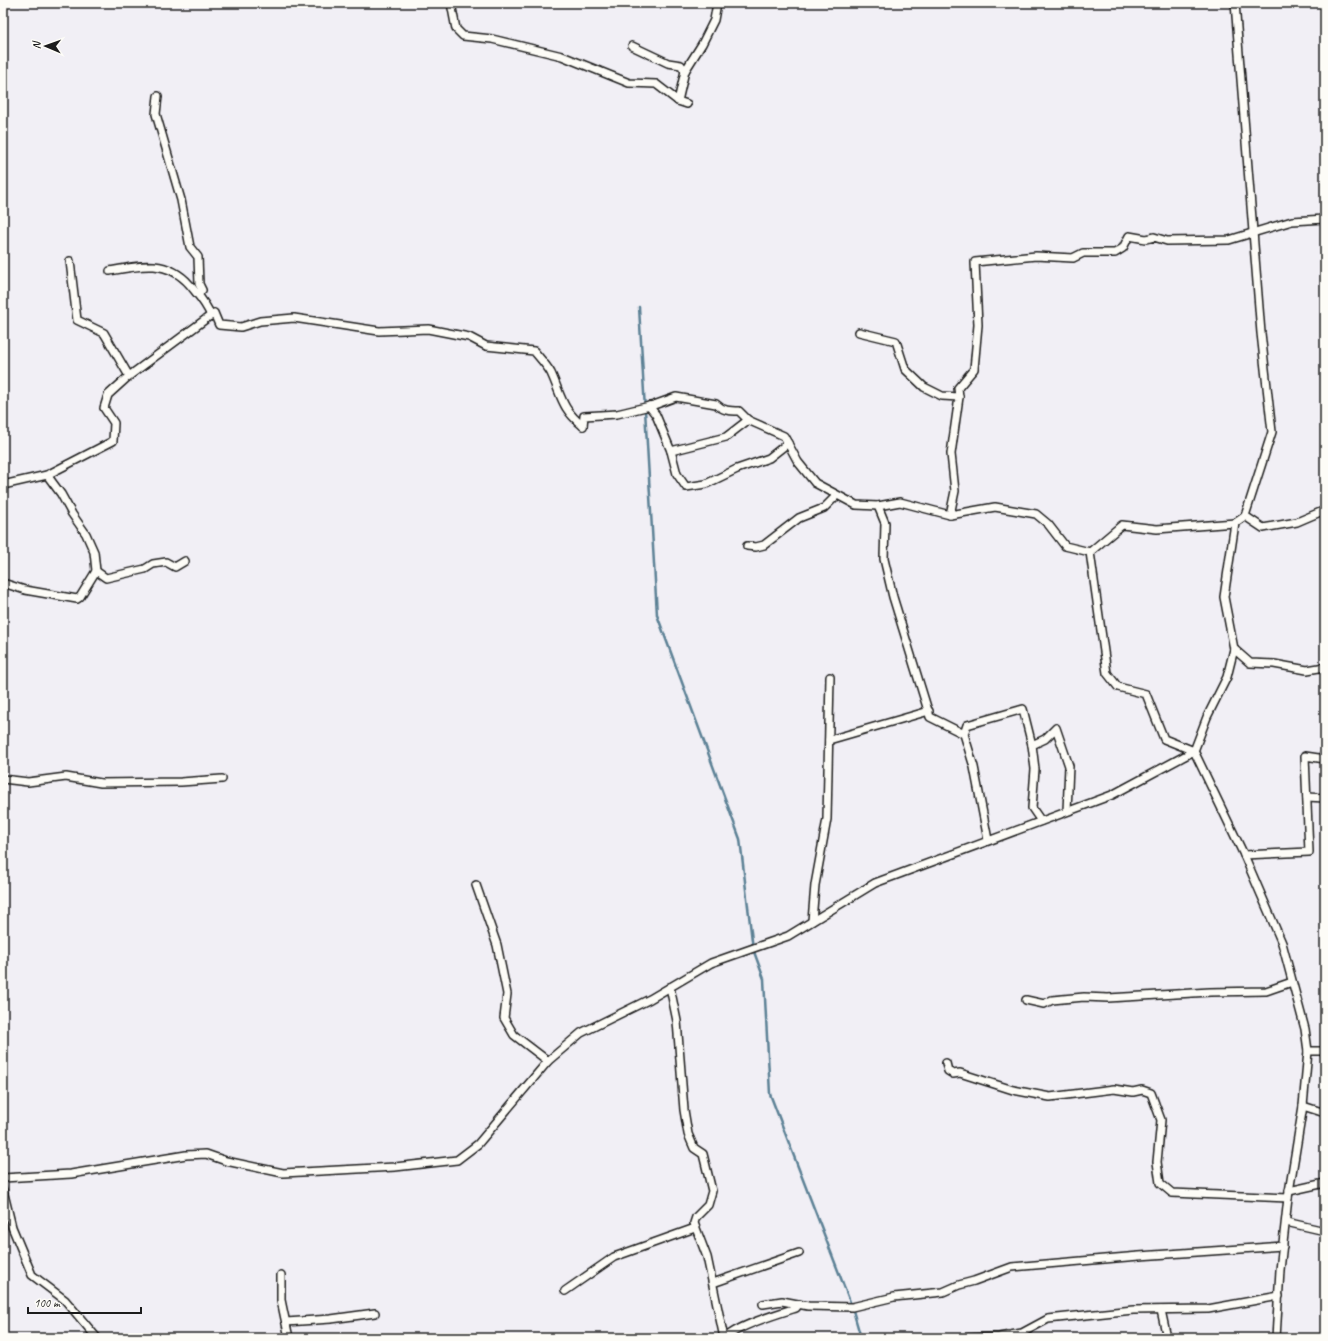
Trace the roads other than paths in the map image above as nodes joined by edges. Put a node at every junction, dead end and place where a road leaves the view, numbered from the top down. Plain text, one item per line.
1 (451, 3) edge
2 (717, 3) edge
3 (1235, 3) edge
4 (632, 46) dead end
5 (685, 71) junction
6 (158, 96) dead end
7 (678, 101) junction
8 (687, 104) dead end
9 (1325, 220) edge
10 (1253, 233) junction
11 (70, 261) dead end
12 (110, 271) dead end
13 (198, 293) junction
14 (210, 316) junction
15 (859, 332) dead end
16 (128, 376) junction
17 (959, 397) junction
18 (649, 406) junction
19 (748, 420) junction
20 (788, 443) junction
21 (671, 451) junction
22 (47, 475) junction
23 (3, 485) edge
24 (836, 496) junction
25 (878, 506) junction
26 (1325, 510) edge
27 (950, 515) junction
28 (1246, 516) junction
29 (1235, 523) junction
30 (747, 546) dead end
31 (1090, 552) junction
32 (185, 561) dead end
33 (96, 571) junction
34 (3, 583) edge
35 (1234, 649) junction
36 (1325, 667) edge
37 (830, 677) dead end
38 (929, 711) junction
39 (964, 734) junction
40 (829, 740) junction
41 (1032, 745) junction
42 (1194, 752) junction
43 (1325, 759) edge
44 (222, 779) dead end
45 (3, 780) edge
46 (1307, 798) junction
47 (1325, 798) edge
48 (1067, 811) junction
49 (1041, 821) junction
50 (988, 840) junction
51 (1244, 855) junction
52 (476, 885) dead end
53 (812, 921) junction
54 (1292, 982) junction
55 (670, 987) junction
56 (1026, 1000) dead end
57 (1308, 1050) junction
58 (1325, 1051) edge
59 (548, 1061) junction
60 (946, 1063) dead end
61 (1303, 1106) junction
62 (1325, 1113) edge
63 (3, 1178) edge
64 (1325, 1182) edge
65 (3, 1190) edge
66 (1288, 1195) junction
67 (1286, 1222) junction
68 (695, 1228) junction
69 (1325, 1231) edge
70 (1283, 1246) junction
71 (799, 1253) dead end
72 (281, 1275) dead end
73 (713, 1283) junction
74 (565, 1291) dead end
75 (1279, 1296) junction
76 (763, 1304) dead end
77 (799, 1304) junction
78 (1161, 1310) junction
79 (375, 1313) dead end
80 (286, 1322) junction
81 (97, 1338) edge
82 (289, 1338) edge
83 (725, 1338) edge
84 (963, 1338) edge
85 (1167, 1338) edge
86 (1276, 1338) edge

1 - 7 street
2 - 5 street
3 - 10 street
4 - 5 street
5 - 7 street
6 - 13 street
7 - 8 street
9 - 10 street
10 - 17 street
10 - 28 street
11 - 16 street
12 - 13 street
13 - 14 street
14 - 16 street
14 - 18 street
15 - 17 street
16 - 22 street
17 - 27 street
18 - 19 street
18 - 21 street
19 - 20 street
19 - 21 street
20 - 21 street
20 - 24 street
22 - 23 street
22 - 33 street
24 - 25 street
24 - 30 street
25 - 27 street
25 - 38 street
26 - 28 street
27 - 31 street
28 - 29 street
29 - 31 street
29 - 35 street
31 - 42 street
32 - 33 street
33 - 34 street
35 - 36 street
35 - 42 street
37 - 40 street
38 - 39 street
38 - 40 street
39 - 41 street
39 - 50 street
40 - 53 street
41 - 48 street
41 - 49 street
42 - 48 street
42 - 51 street
43 - 46 street
44 - 45 street
46 - 47 street
46 - 51 street
48 - 49 street
49 - 50 street
50 - 53 street
51 - 54 street
52 - 59 street
53 - 55 street
54 - 56 street
54 - 57 street
55 - 59 street
55 - 68 street
57 - 58 street
57 - 61 street
59 - 63 street
60 - 66 street
61 - 62 street
61 - 66 street
64 - 66 street
65 - 81 street
66 - 67 street
67 - 69 street
67 - 70 street
68 - 73 street
68 - 74 street
70 - 75 street
70 - 77 street
71 - 73 street
72 - 80 street
73 - 83 street
75 - 78 street
75 - 86 street
76 - 77 street
77 - 83 street
78 - 84 street
78 - 85 street
79 - 80 street
80 - 82 street

